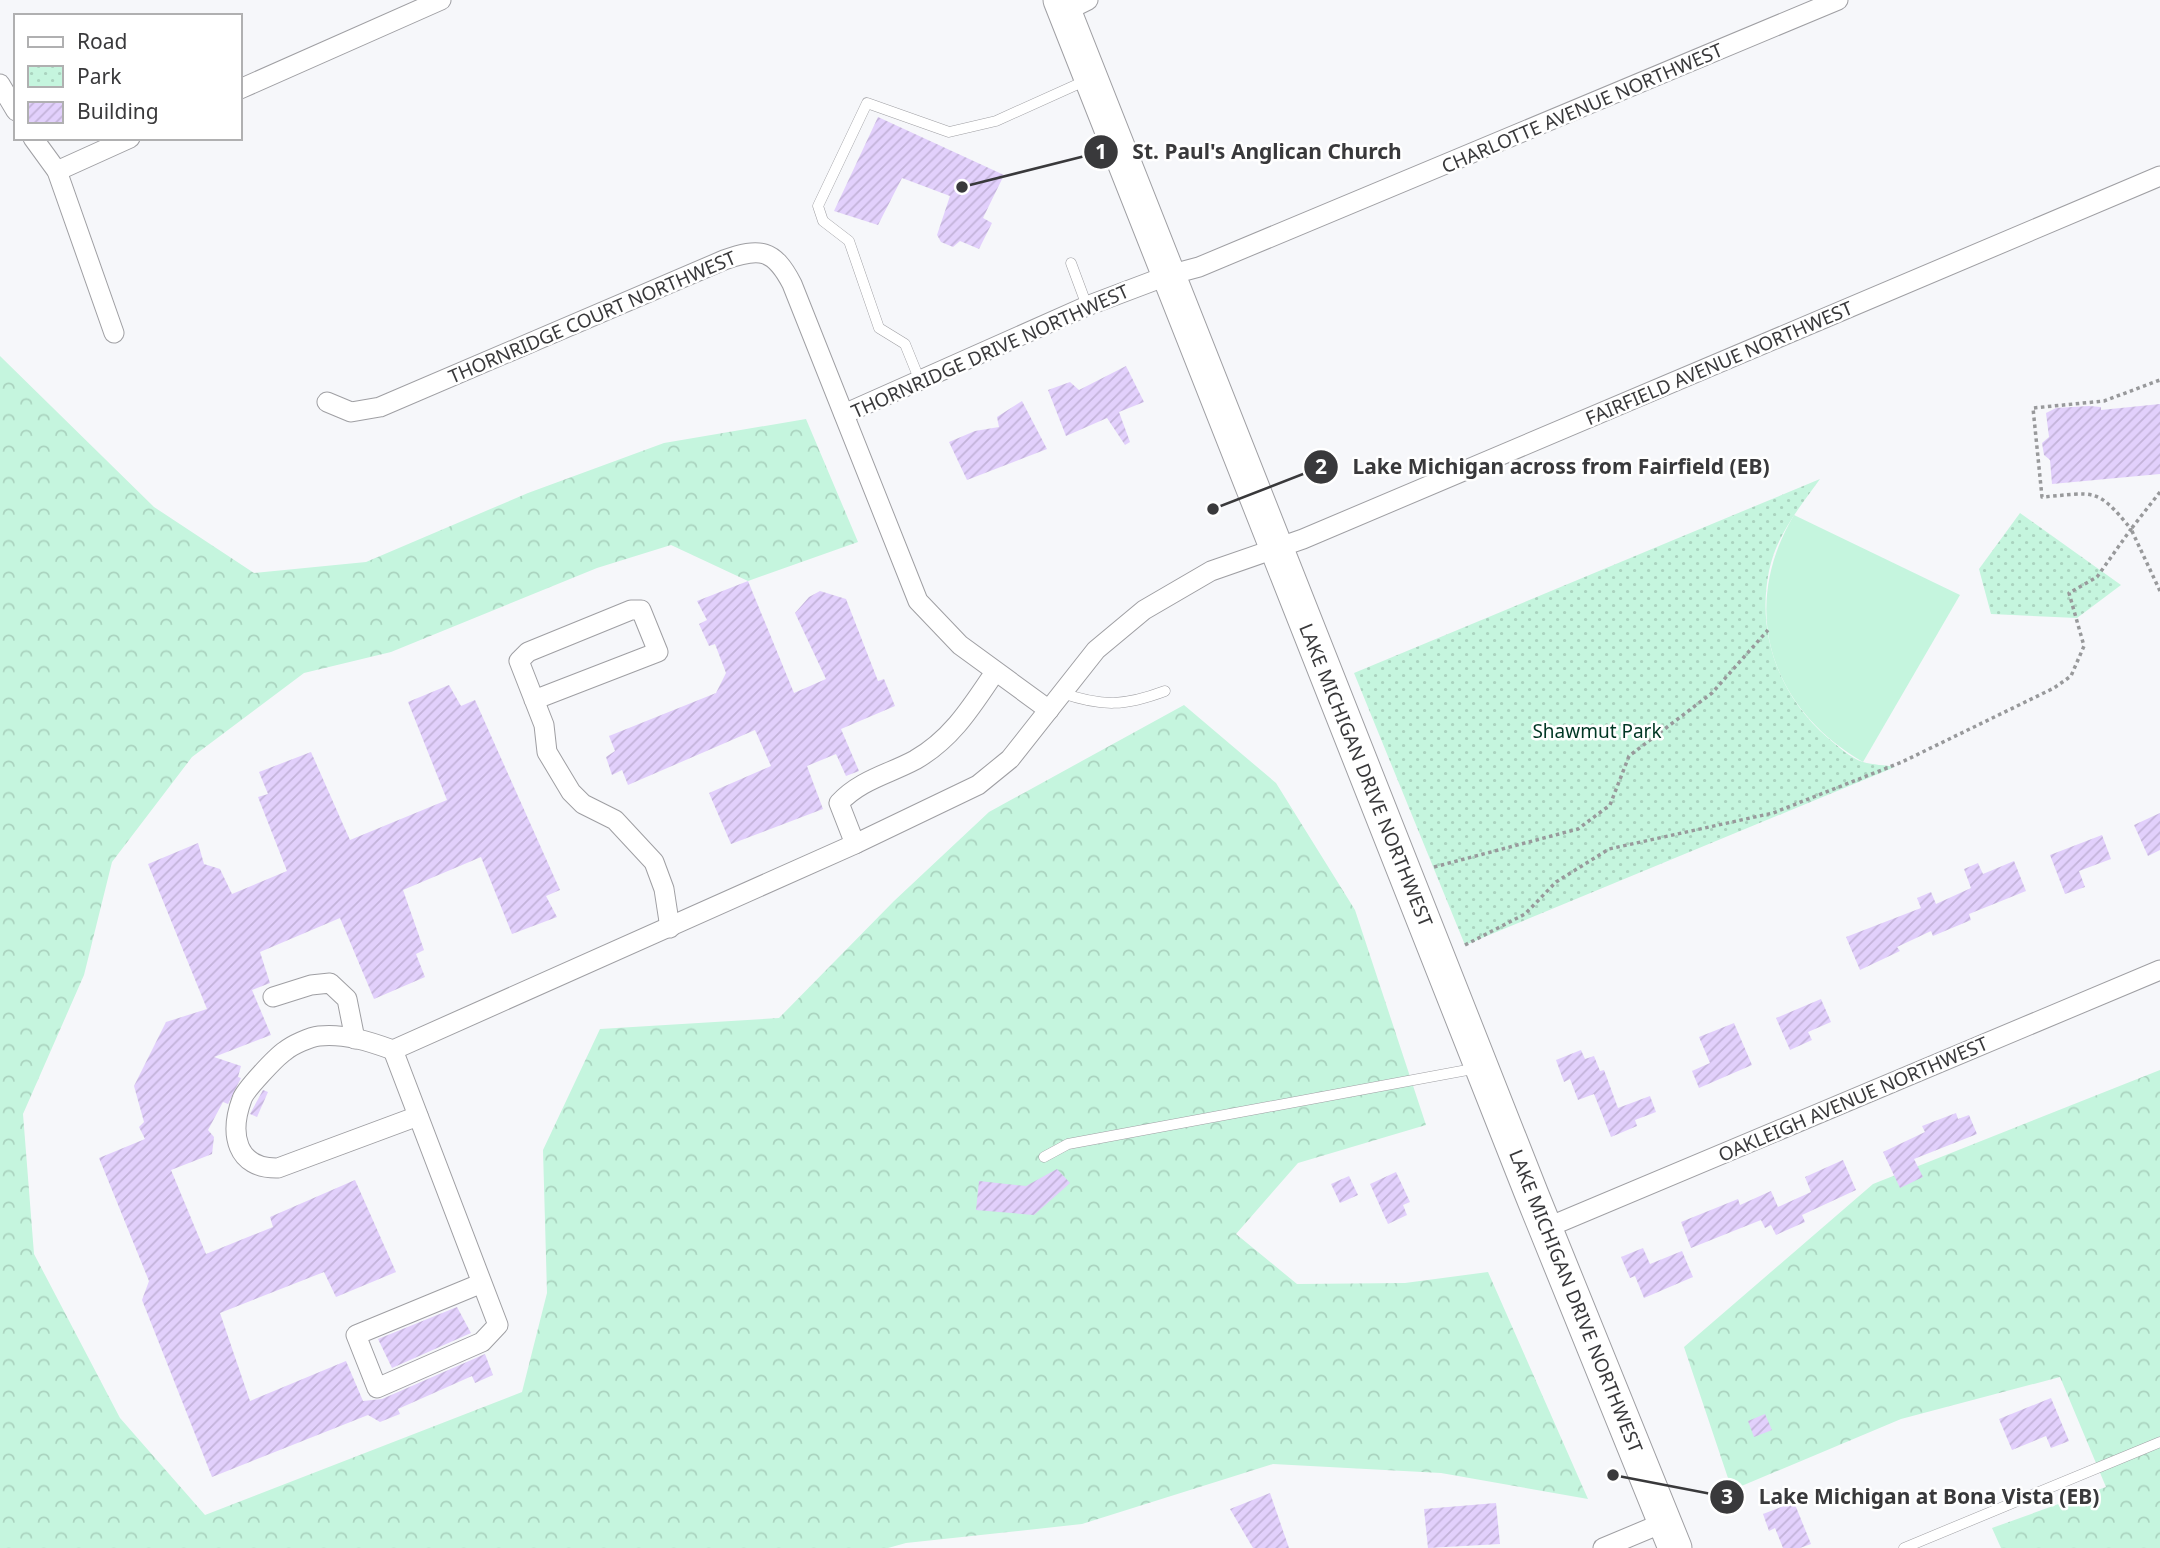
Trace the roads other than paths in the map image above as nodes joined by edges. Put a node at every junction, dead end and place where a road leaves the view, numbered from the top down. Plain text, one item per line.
1 (441, 0) edge
2 (1838, 0) edge
3 (1071, 4) edge
4 (1091, 79) junction
5 (0, 83) edge
6 (242, 88) edge
7 (14, 108) edge
8 (34, 140) edge
9 (126, 140) edge
10 (57, 171) junction
11 (2160, 176) edge
12 (1070, 263) dead end
13 (1169, 275) junction
14 (1087, 306) junction
15 (114, 333) dead end
16 (920, 381) junction
17 (327, 402) dead end
18 (844, 414) junction
19 (1277, 550) junction
20 (995, 672) junction
21 (1165, 691) dead end
22 (1062, 693) junction
23 (534, 700) junction
24 (1049, 710) junction
25 (855, 844) junction
26 (670, 928) junction
27 (2160, 970) edge
28 (273, 997) dead end
29 (355, 1039) junction
30 (393, 1050) junction
31 (1482, 1068) junction
32 (418, 1116) junction
33 (1044, 1157) dead end
34 (1546, 1228) junction
35 (482, 1283) junction
36 (2160, 1442) edge
37 (1670, 1535) edge
38 (1603, 1548) edge
39 (1904, 1548) edge

1 - 6 street
2 - 13 street, CHARLOTTE AVENUE NORTHWEST
3 - 4 highway, LAKE MICHIGAN DRIVE NORTHWEST
4 - 13 highway, LAKE MICHIGAN DRIVE NORTHWEST
4 - 16 lane
5 - 7 street
8 - 10 street
9 - 10 street
10 - 15 street
11 - 19 street, FAIRFIELD AVENUE NORTHWEST
12 - 14 lane
13 - 14 street, THORNRIDGE DRIVE NORTHWEST
13 - 19 highway, LAKE MICHIGAN DRIVE NORTHWEST
14 - 16 street, THORNRIDGE DRIVE NORTHWEST
16 - 18 street, THORNRIDGE DRIVE NORTHWEST
17 - 18 street, THORNRIDGE COURT NORTHWEST
18 - 20 street, THORNRIDGE DRIVE NORTHWEST
19 - 22 street, FAIRFIELD AVENUE NORTHWEST
19 - 31 highway, LAKE MICHIGAN DRIVE NORTHWEST
20 - 24 street, THORNRIDGE DRIVE NORTHWEST
20 - 25 street
21 - 22 lane
22 - 24 street, FAIRFIELD AVENUE NORTHWEST
23 - 23 street
23 - 26 street
24 - 25 street, FAIRFIELD AVENUE NORTHWEST
25 - 26 street, FAIRFIELD AVENUE NORTHWEST
26 - 30 street, FAIRFIELD AVENUE NORTHWEST
27 - 34 street, OAKLEIGH AVENUE NORTHWEST
28 - 29 street
29 - 30 street
29 - 32 street
30 - 32 street
31 - 33 lane
31 - 34 highway, LAKE MICHIGAN DRIVE NORTHWEST
32 - 35 street
34 - 37 highway, LAKE MICHIGAN DRIVE NORTHWEST
35 - 35 street
36 - 39 lane
37 - 38 street

